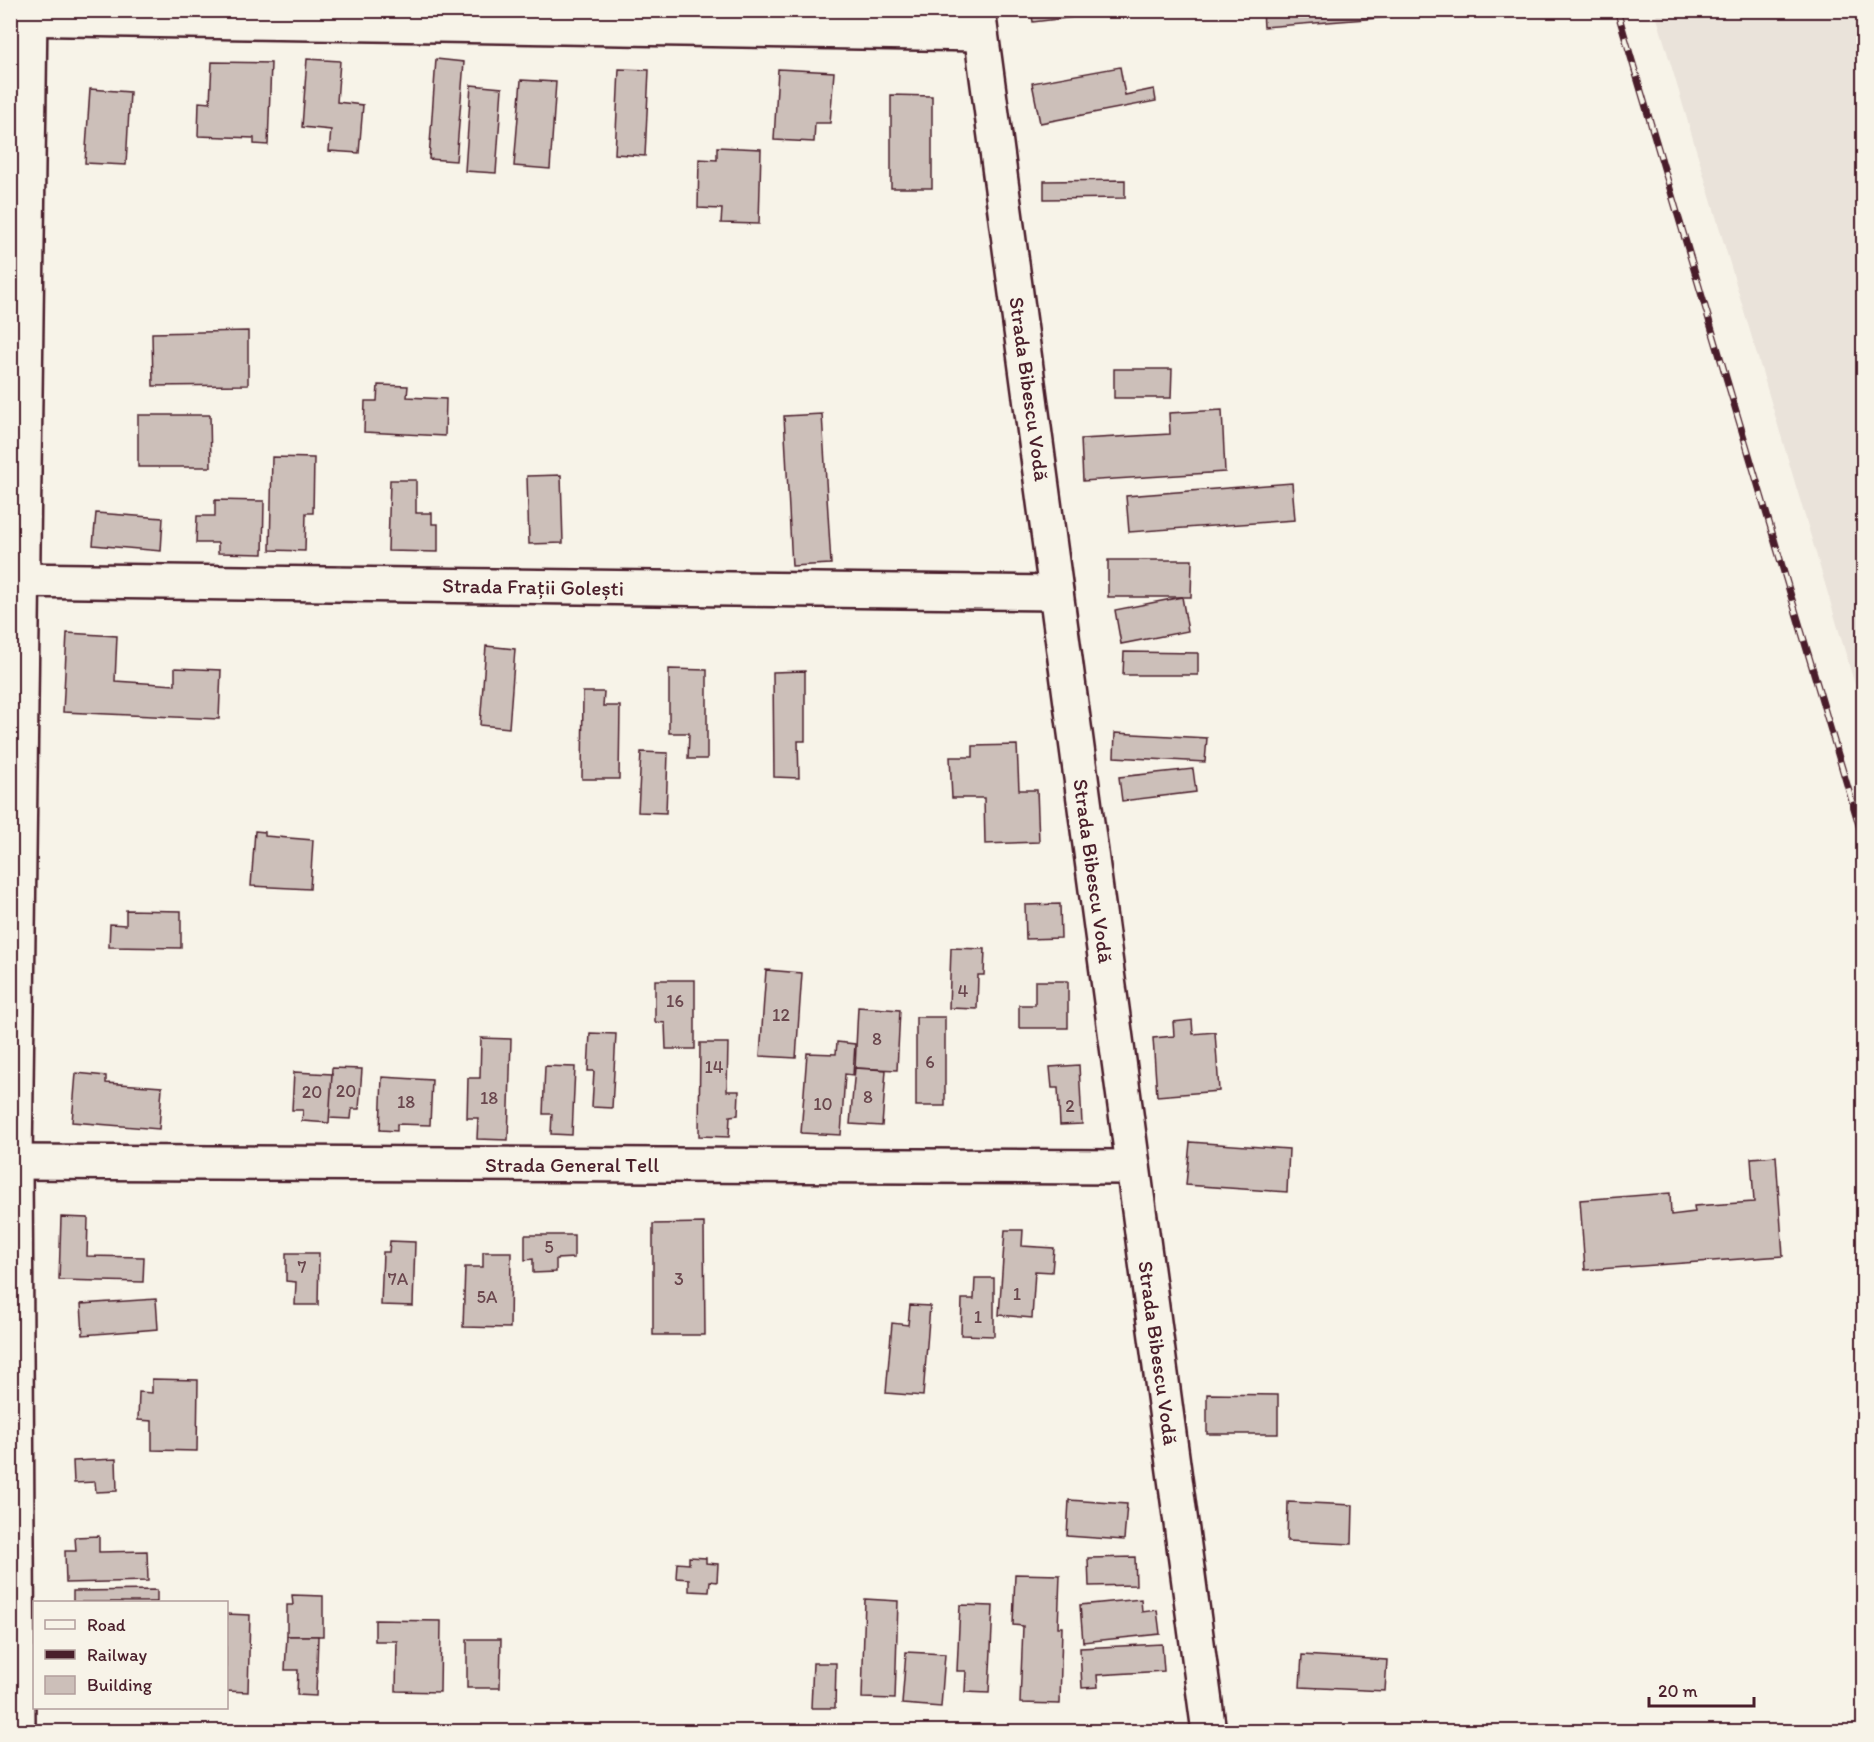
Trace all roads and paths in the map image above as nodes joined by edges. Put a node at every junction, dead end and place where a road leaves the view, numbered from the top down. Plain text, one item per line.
1 (24, 16) edge
2 (979, 22) edge
3 (17, 580) edge
4 (1056, 593) junction
5 (13, 1162) edge
6 (1133, 1167) junction
7 (18, 1731) edge
8 (1209, 1731) edge

1 - 2 street
1 - 3 street
2 - 4 street, Strada Bibescu Vodă
3 - 4 street, Strada Frații Golești
3 - 5 street
4 - 6 street, Strada Bibescu Vodă
5 - 6 street, Strada General Tell
5 - 7 street
6 - 8 street, Strada Bibescu Vodă

